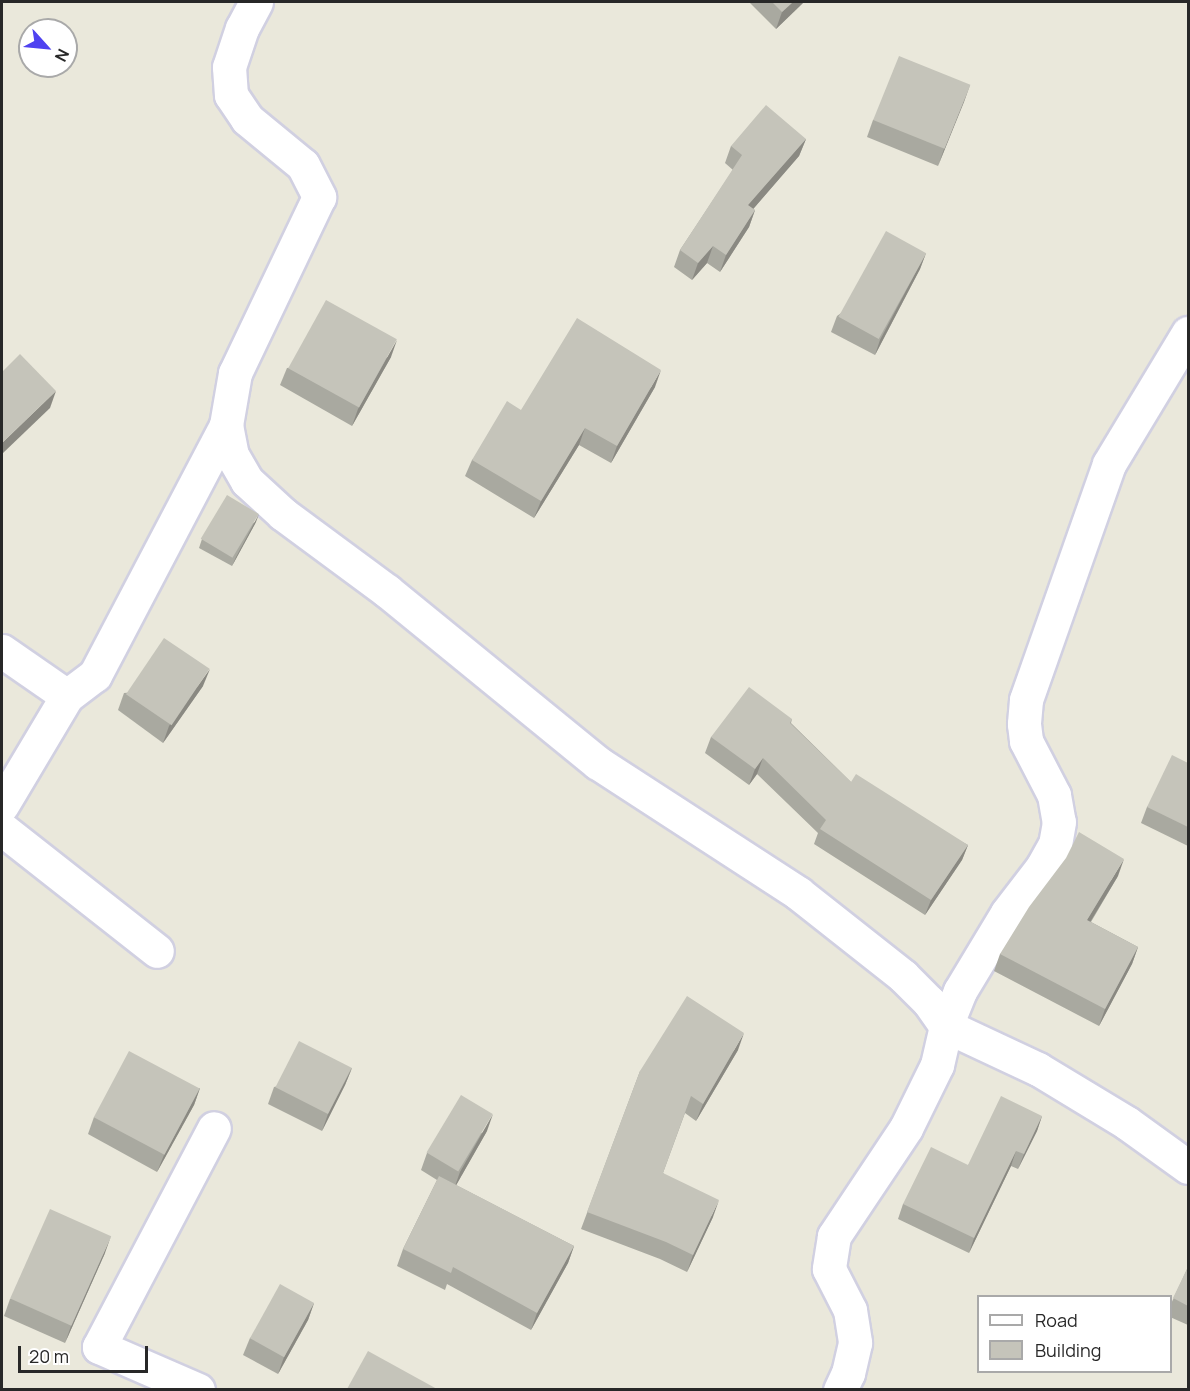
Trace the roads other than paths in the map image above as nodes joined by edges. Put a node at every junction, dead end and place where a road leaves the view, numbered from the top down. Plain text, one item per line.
1 (256, 2) edge
2 (1188, 333) edge
3 (226, 425) junction
4 (2, 651) edge
5 (67, 696) junction
6 (2, 805) edge
7 (2, 829) edge
8 (157, 951) dead end
9 (946, 1026) junction
10 (214, 1128) dead end
11 (1188, 1167) edge
12 (198, 1389) edge
13 (840, 1389) edge

1 - 3 street
2 - 9 street
3 - 5 street
3 - 9 street
4 - 5 street
5 - 6 street
7 - 8 street
9 - 11 street
9 - 13 street
10 - 12 street

